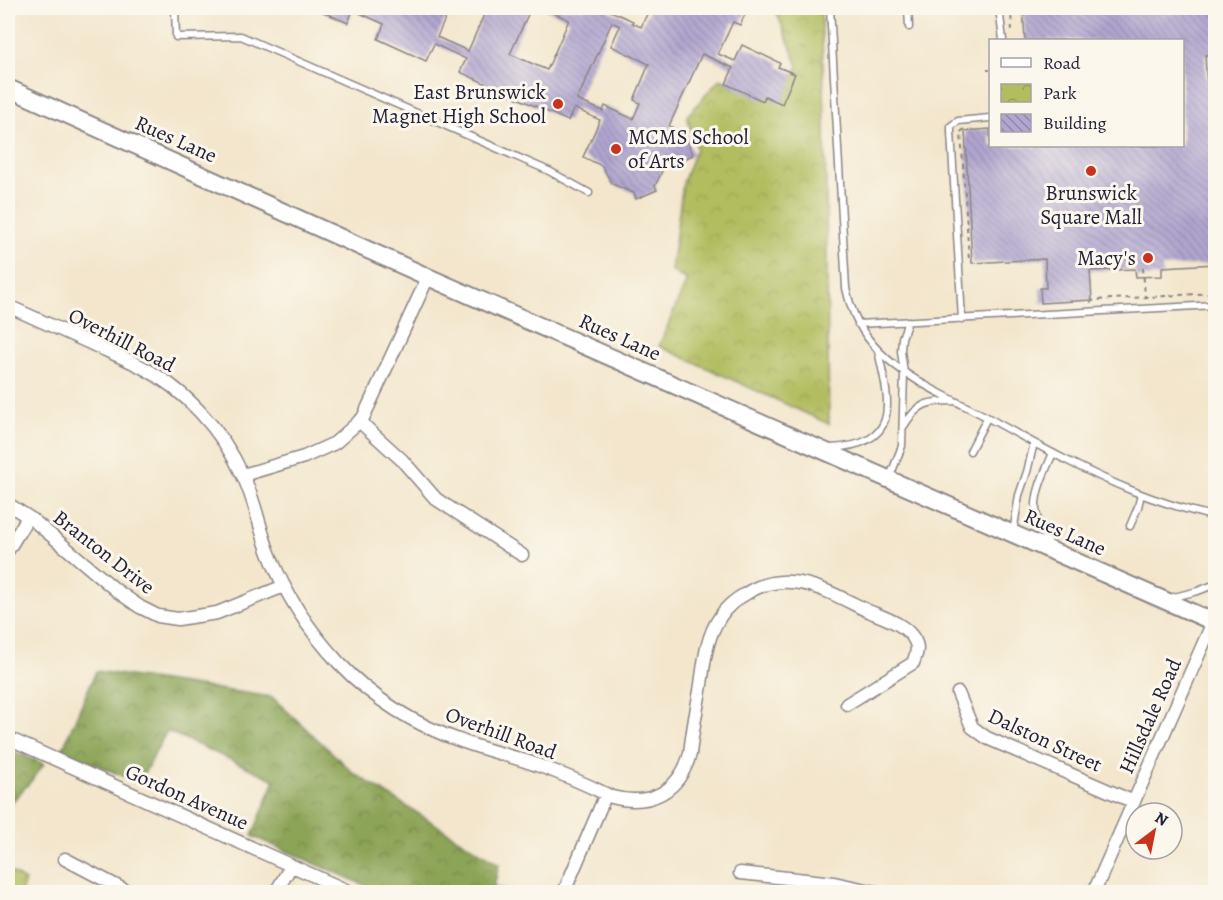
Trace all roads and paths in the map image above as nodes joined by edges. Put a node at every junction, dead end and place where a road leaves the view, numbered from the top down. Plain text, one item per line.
1 (175, 8) edge
2 (830, 8) edge
3 (908, 8) edge
4 (999, 8) edge
5 (1011, 8) edge
6 (909, 27) dead end
7 (1002, 39) edge
8 (1012, 39) edge
9 (8, 88) edge
10 (989, 118) edge
11 (973, 129) dead end
12 (589, 192) dead end
13 (969, 260) dead end
14 (1143, 268) dead end
15 (428, 277) junction
16 (1215, 293) edge
17 (1145, 297) junction
18 (1082, 303) dead end
19 (1215, 305) edge
20 (8, 306) edge
21 (962, 319) junction
22 (908, 321) junction
23 (858, 324) junction
24 (878, 350) junction
25 (904, 373) junction
26 (956, 401) junction
27 (987, 418) junction
28 (359, 421) junction
29 (902, 430) junction
30 (1035, 443) junction
31 (818, 448) junction
32 (970, 452) dead end
33 (1053, 453) junction
34 (243, 475) junction
35 (889, 479) junction
36 (1142, 494) junction
37 (8, 504) edge
38 (28, 517) junction
39 (1215, 517) edge
40 (1130, 526) dead end
41 (1013, 534) junction
42 (8, 550) edge
43 (1055, 553) junction
44 (522, 555) dead end
45 (1215, 584) edge
46 (284, 586) junction
47 (1162, 600) junction
48 (1214, 622) edge
49 (958, 693) dead end
50 (847, 704) dead end
51 (8, 738) edge
52 (606, 794) junction
53 (1132, 801) edge
54 (1134, 801) edge
55 (1124, 824) edge
56 (65, 860) dead end
57 (291, 866) junction
58 (740, 873) dead end
59 (128, 892) edge
60 (276, 892) edge
61 (350, 892) edge
62 (564, 892) edge
63 (876, 892) edge
64 (1094, 892) edge

1 - 12 lane
2 - 23 lane
3 - 6 lane
4 - 7 lane
5 - 8 path
9 - 15 main road, Rues Lane
10 - 21 lane
11 - 13 path
14 - 17 path
15 - 28 street
15 - 31 main road, Rues Lane
16 - 17 path
17 - 18 path
19 - 21 lane
20 - 34 street, Overhill Road
21 - 22 lane
22 - 23 lane
22 - 25 lane
23 - 24 lane
24 - 25 lane
24 - 31 lane
25 - 26 lane
25 - 29 lane
26 - 27 lane
26 - 29 lane
27 - 30 lane
27 - 32 lane
28 - 34 street
28 - 44 street
29 - 35 lane
30 - 33 lane
30 - 41 lane
31 - 35 main road, Rues Lane
33 - 36 lane
33 - 43 lane
34 - 46 street, Overhill Road
35 - 41 main road, Rues Lane
36 - 39 lane
36 - 40 lane
37 - 38 street, Branton Drive
38 - 42 street
38 - 46 street, Branton Drive
41 - 43 main road, Rues Lane
43 - 47 main road, Rues Lane
45 - 47 lane
46 - 52 street, Overhill Road
47 - 48 main road, Rues Lane
48 - 54 street, Hillsdale Road
49 - 53 street, Dalston Street
50 - 52 street, Overhill Road
51 - 57 street, Gordon Avenue
52 - 62 street
55 - 64 street, Hillsdale Road
56 - 59 street
57 - 60 street
57 - 61 street, Gordon Avenue
58 - 63 street

